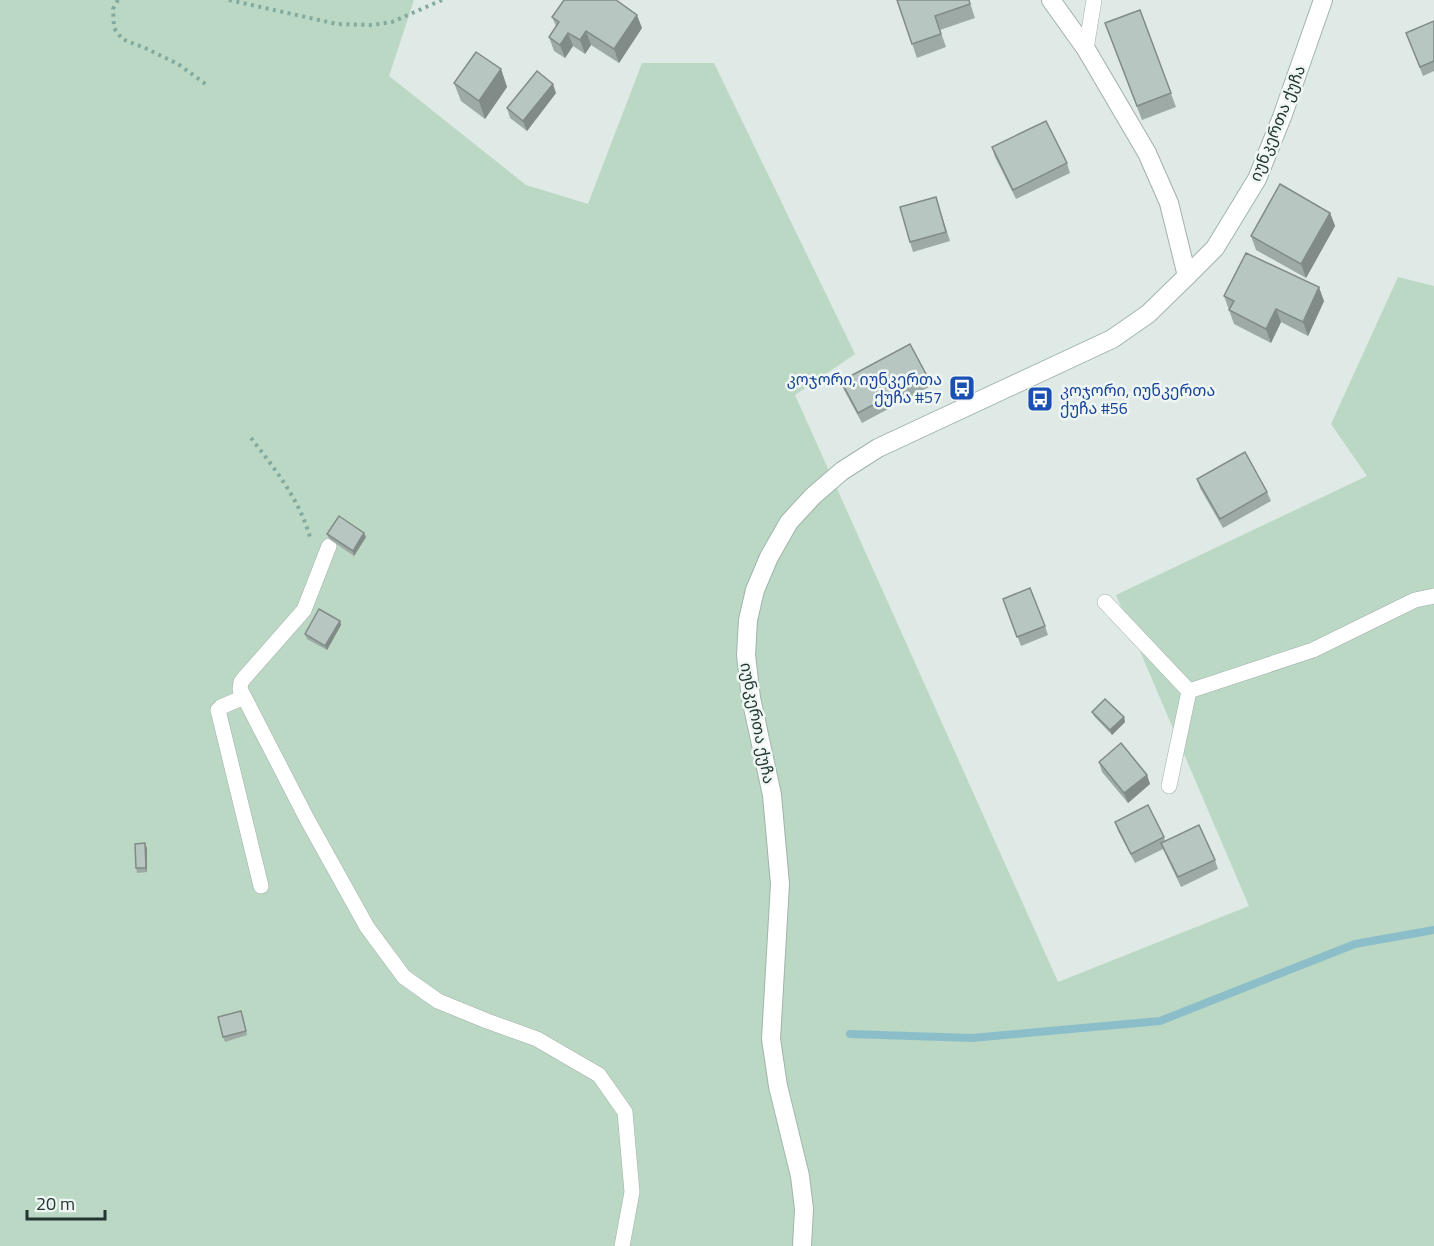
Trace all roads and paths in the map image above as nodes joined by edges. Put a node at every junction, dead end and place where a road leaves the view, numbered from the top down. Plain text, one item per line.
1 (118, 0) edge
2 (229, 0) edge
3 (442, 0) edge
4 (1051, 0) edge
5 (1094, 0) edge
6 (1323, 0) edge
7 (1086, 49) junction
8 (207, 85) dead end
9 (1187, 276) junction
10 (251, 438) dead end
11 (329, 546) dead end
12 (320, 570) junction
13 (1434, 596) edge
14 (1105, 602) dead end
15 (1190, 691) junction
16 (244, 697) junction
17 (1169, 786) dead end
18 (261, 886) dead end
19 (622, 1246) edge
20 (802, 1246) edge

1 - 8 path
2 - 3 path
4 - 7 main road
5 - 7 lane
6 - 9 main road, იუნკერთა ქუჩა
7 - 9 main road
9 - 20 main road, იუნკერთა ქუჩა
10 - 12 path
11 - 12 lane
12 - 16 lane
13 - 15 lane
14 - 15 lane
15 - 17 lane
16 - 18 lane
16 - 19 lane

